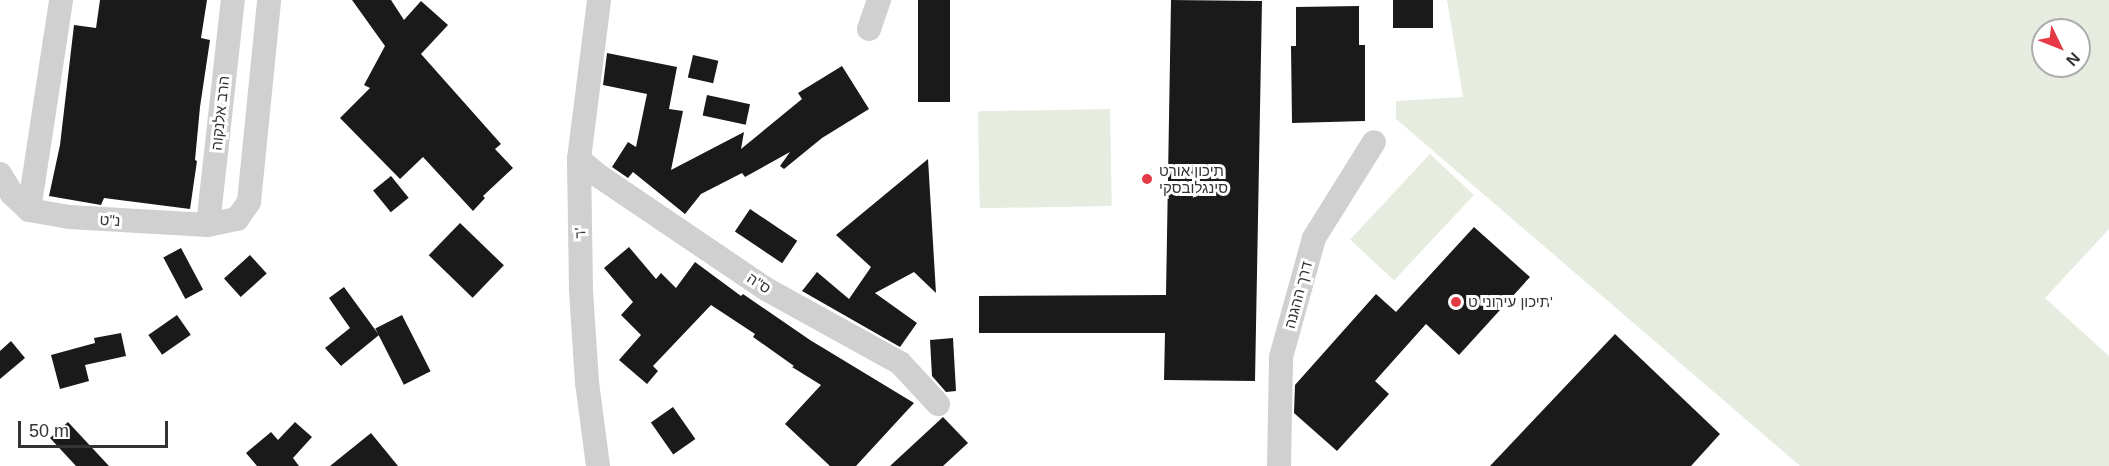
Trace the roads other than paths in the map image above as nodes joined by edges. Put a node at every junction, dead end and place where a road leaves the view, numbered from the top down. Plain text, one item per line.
1 (61, 0) edge
2 (233, 0) edge
3 (269, 0) edge
4 (599, 0) edge
5 (879, 0) edge
6 (870, 29) dead end
7 (1374, 142) dead end
8 (579, 159) junction
9 (0, 174) edge
10 (29, 210) junction
11 (208, 225) junction
12 (938, 404) dead end
13 (598, 466) edge
14 (1279, 466) edge

1 - 10 street
2 - 11 street, הרב אלנקוה
3 - 11 street, נ"ט
4 - 8 street, ד'
5 - 6 street
7 - 14 street, דרך ההגנה
8 - 12 street, ס"ה
8 - 13 street, ד'
9 - 10 street
10 - 11 street, נ"ט

